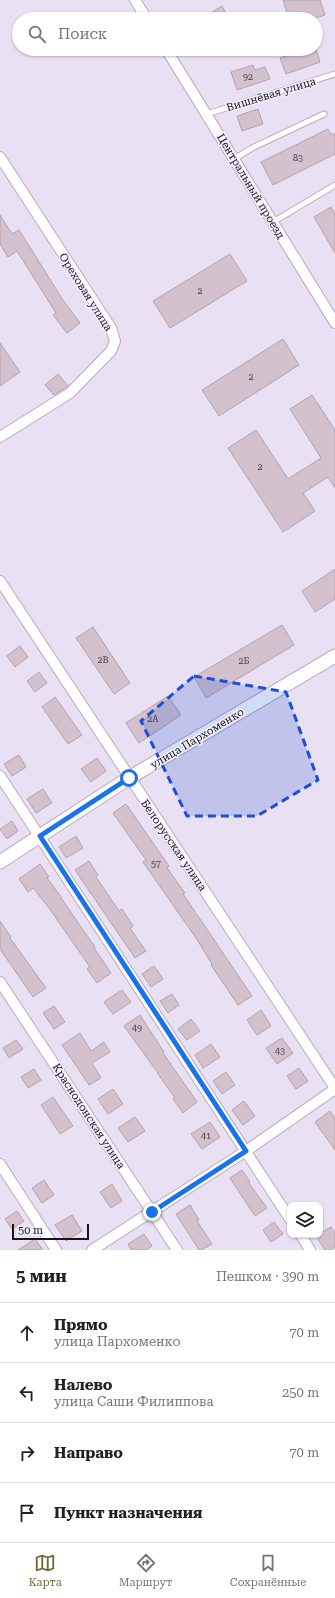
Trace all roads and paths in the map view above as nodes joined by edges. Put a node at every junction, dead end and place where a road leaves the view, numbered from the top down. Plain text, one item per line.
1 (135, 0) edge
2 (143, 12) edge
3 (170, 56) edge
4 (335, 74) edge
5 (207, 114) junction
6 (324, 114) dead end
7 (0, 156) edge
8 (234, 159) junction
9 (335, 185) edge
10 (273, 222) junction
11 (335, 323) edge
12 (0, 437) edge
13 (0, 581) edge
14 (335, 656) edge
15 (0, 776) edge
16 (129, 778) junction
17 (40, 836) junction
18 (0, 862) edge
19 (0, 982) edge
20 (335, 1089) edge
21 (246, 1151) junction
22 (0, 1164) edge
23 (152, 1212) junction
24 (287, 1214) edge
25 (303, 1238) edge
26 (56, 1250) edge
27 (92, 1250) edge
28 (177, 1250) edge
29 (310, 1250) edge

1 - 2 street
3 - 5 street, Центральный проезд
4 - 5 lane, Вишнёвая улица
5 - 8 street, Центральный проезд
6 - 8 lane
7 - 12 street, Ореховая улица
8 - 10 street, Центральный проезд
9 - 10 lane
10 - 11 street, Центральный проезд
13 - 16 street, Белорусская улица
14 - 16 street, улица Пархоменко
15 - 17 street
16 - 17 street, улица Пархоменко
16 - 20 street, Белорусская улица
17 - 18 street, улица Пархоменко
17 - 21 street
19 - 23 street, Краснодонская улица
20 - 21 street
21 - 23 street
21 - 24 street
22 - 26 street
23 - 27 street
23 - 28 street, Краснодонская улица
25 - 29 street

